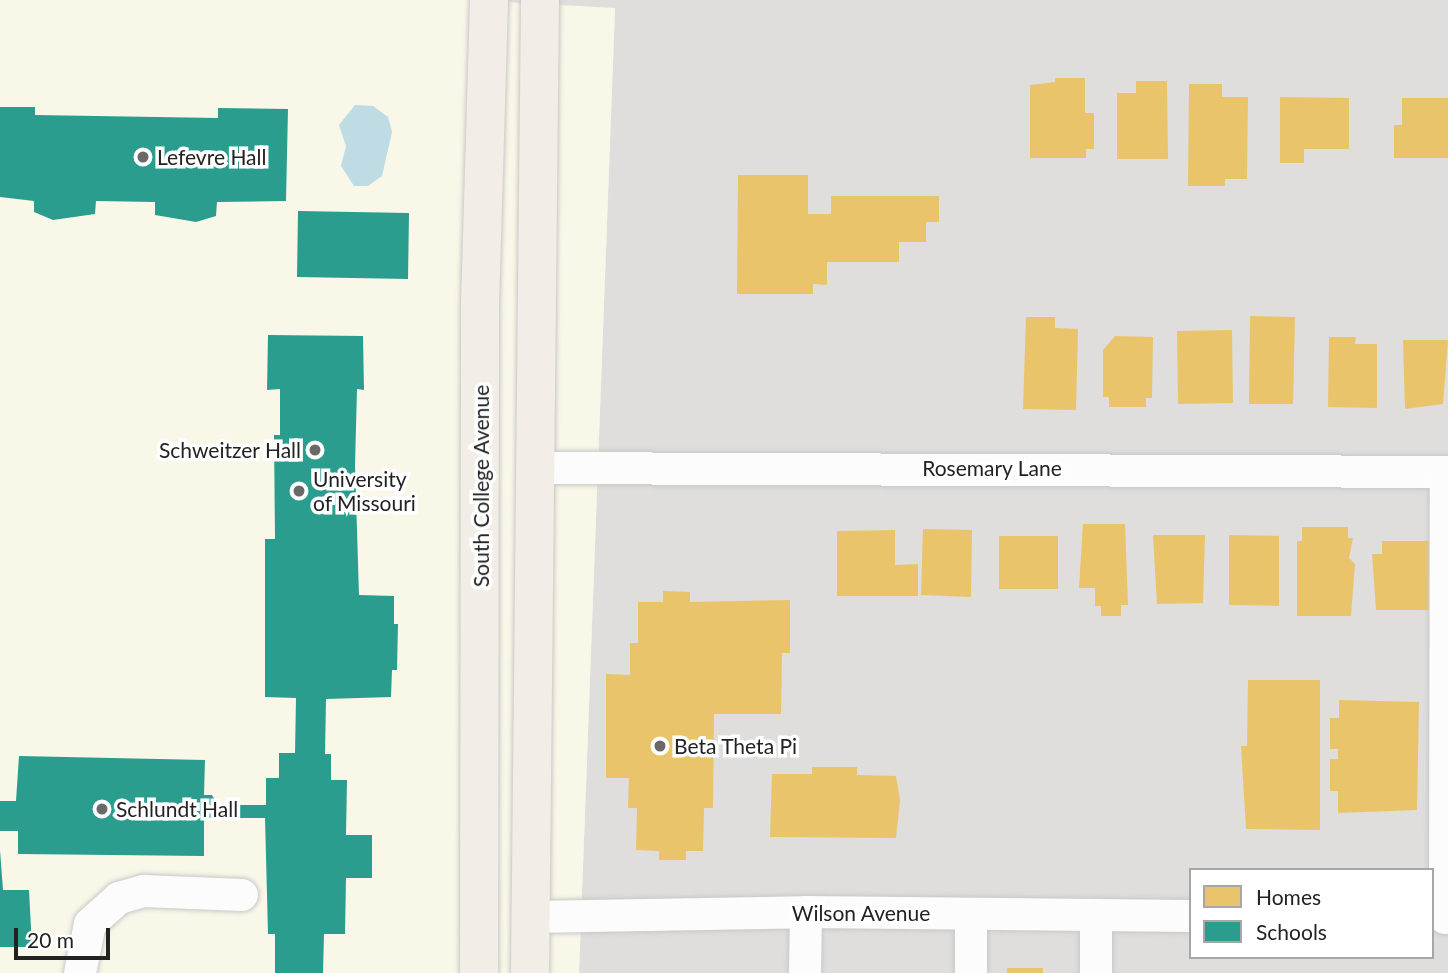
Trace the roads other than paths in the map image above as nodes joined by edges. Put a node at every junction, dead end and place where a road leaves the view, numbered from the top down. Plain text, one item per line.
1 (489, 0) edge
2 (540, 0) edge
3 (536, 468) junction
4 (1447, 472) edge
5 (242, 895) dead end
6 (806, 912) junction
7 (971, 914) junction
8 (1096, 915) junction
9 (1189, 916) edge
10 (531, 917) junction
11 (1442, 918) edge
12 (80, 973) edge
13 (479, 973) edge
14 (530, 973) edge
15 (805, 973) edge
16 (971, 973) edge
17 (1096, 973) edge

1 - 13 main road, South College Avenue
2 - 3 main road
3 - 4 street, Rosemary Lane
3 - 10 main road
4 - 11 street
5 - 12 street
6 - 7 street, Wilson Avenue
6 - 10 street, Wilson Avenue
6 - 15 street
7 - 8 street, Wilson Avenue
7 - 16 street
8 - 9 street, Wilson Avenue
8 - 17 street
10 - 14 main road

